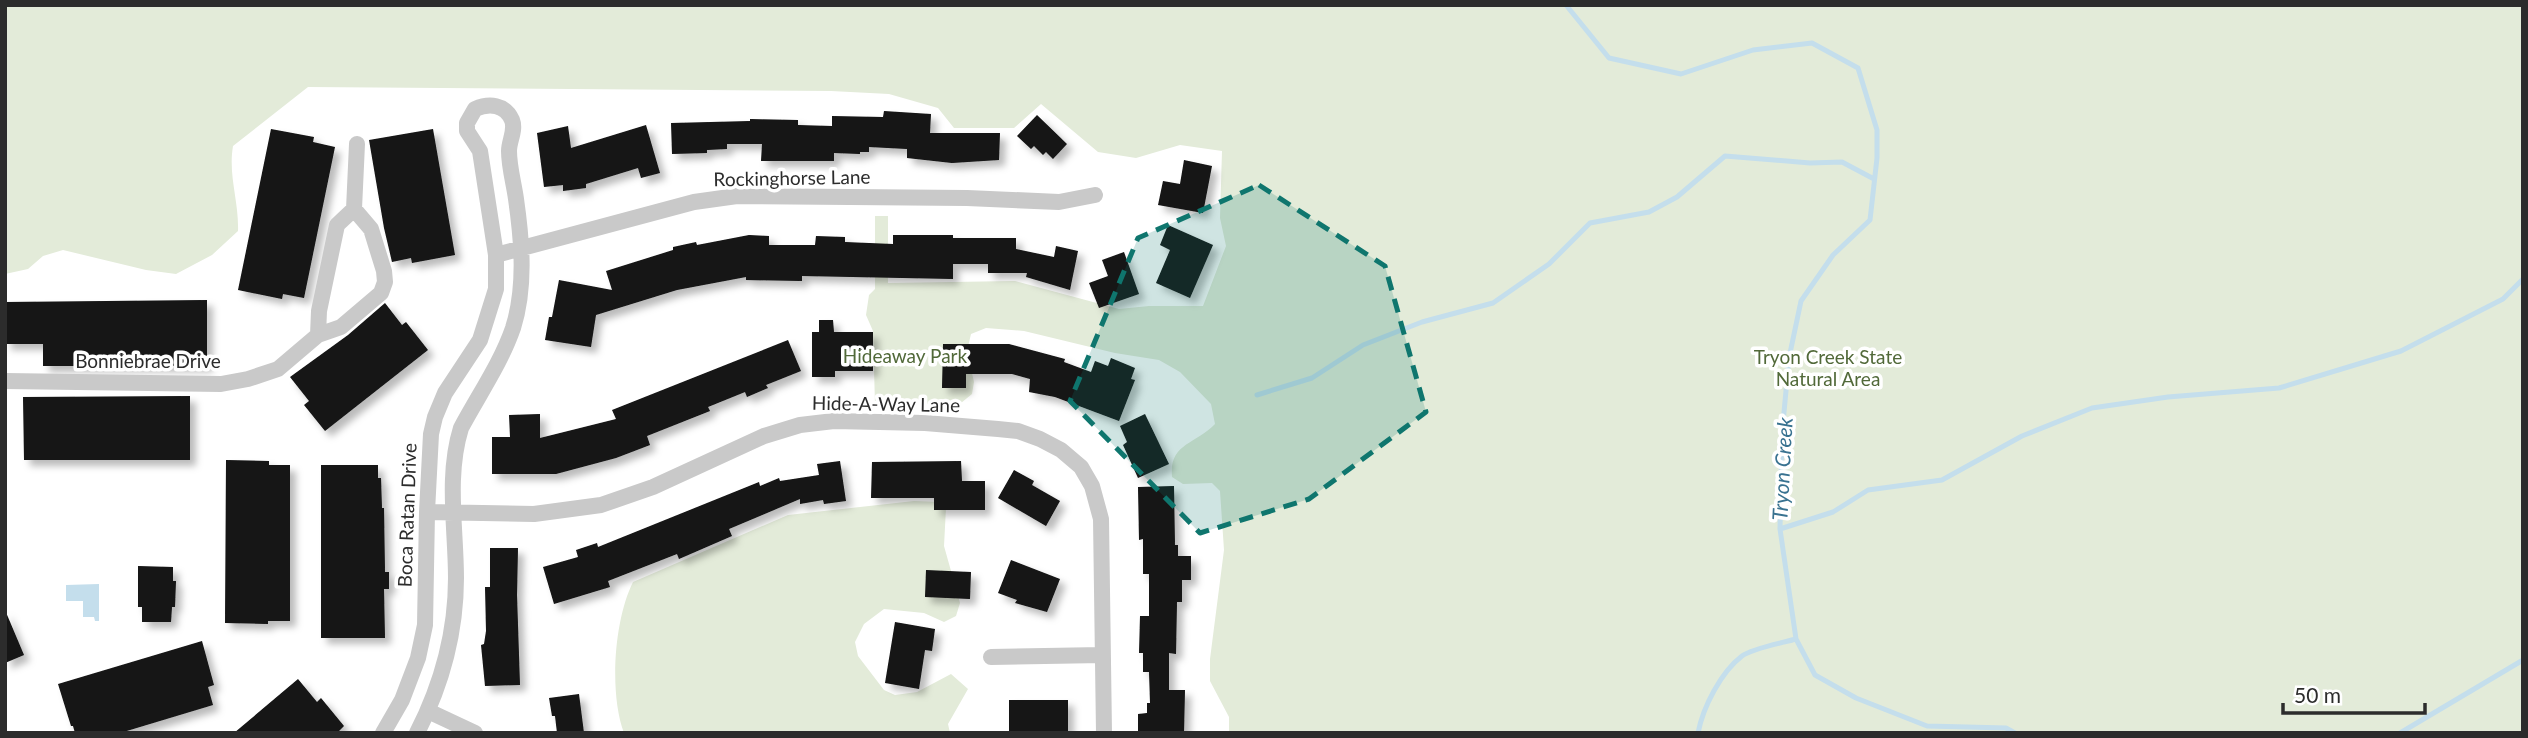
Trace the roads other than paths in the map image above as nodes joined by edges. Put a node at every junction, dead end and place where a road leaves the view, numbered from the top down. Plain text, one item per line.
1 (357, 144) dead end
2 (1095, 195) dead end
3 (354, 209) junction
4 (521, 248) junction
5 (496, 254) junction
6 (318, 335) junction
7 (5, 381) edge
8 (427, 512) junction
9 (454, 512) junction
10 (1102, 655) junction
11 (991, 657) dead end
12 (428, 711) junction
13 (383, 733) edge
14 (417, 733) edge
15 (475, 733) edge
16 (1104, 733) edge

1 - 3 street
2 - 4 street, Rockinghorse Lane
3 - 6 street
3 - 6 street, Bonniebrae Drive
4 - 5 street, Rockinghorse Lane
4 - 5 street, Boca Ratan Drive
4 - 9 street, Boca Ratan Drive
5 - 8 street, Boca Ratan Drive
6 - 7 street, Bonniebrae Drive
8 - 9 street, Hide-A-Way Lane
8 - 13 street, Boca Ratan Drive
9 - 10 street, Hide-A-Way Lane
9 - 12 street, Boca Ratan Drive
10 - 11 street
10 - 16 street, Hide-A-Way Lane
12 - 14 street, Boca Ratan Drive
12 - 15 street

